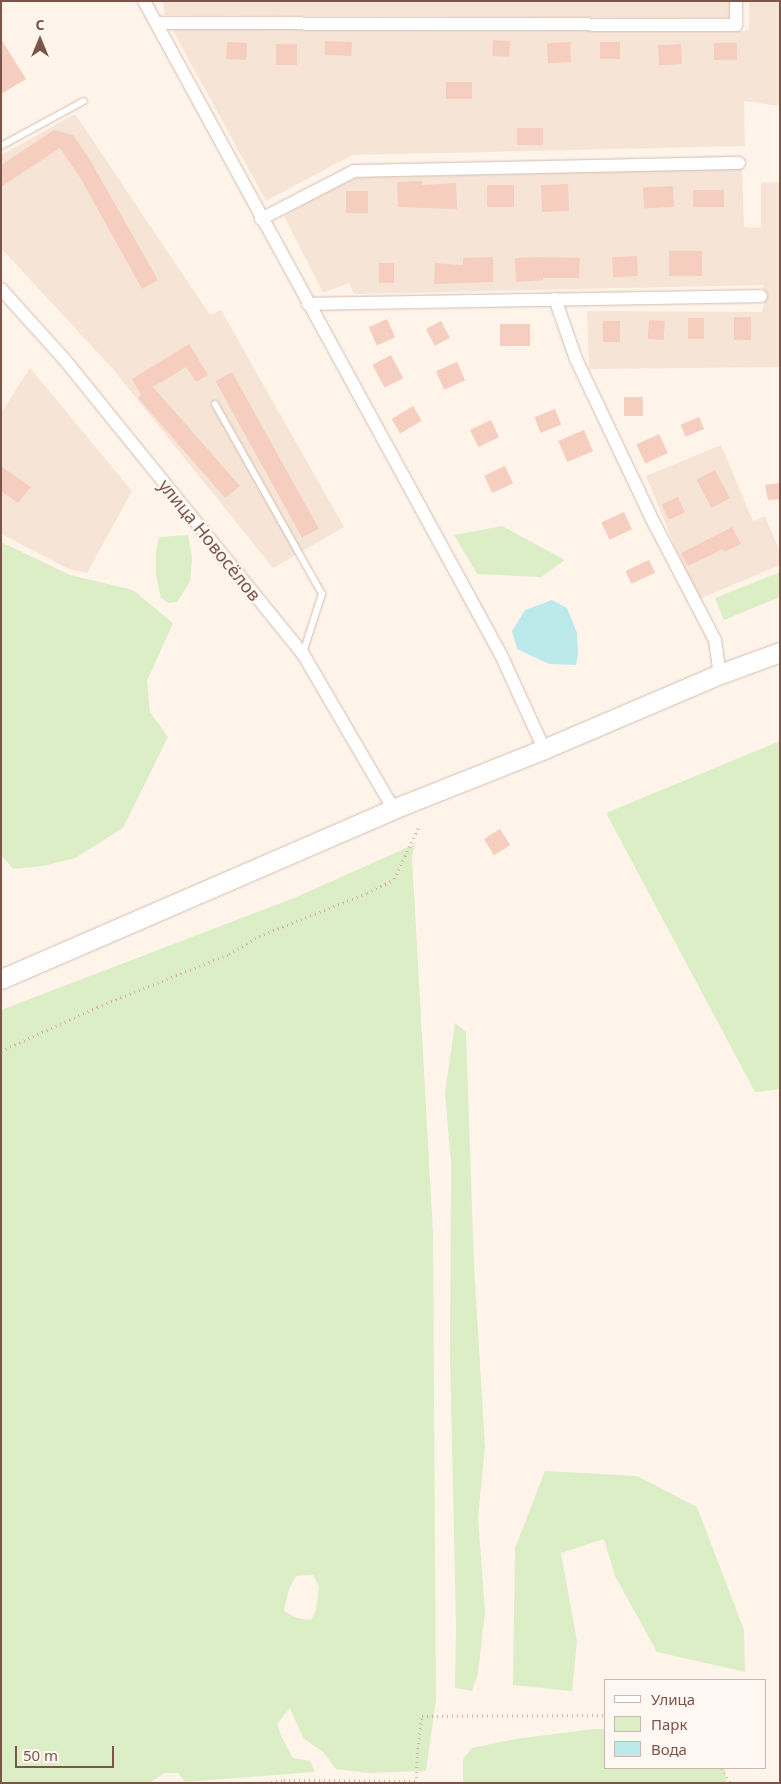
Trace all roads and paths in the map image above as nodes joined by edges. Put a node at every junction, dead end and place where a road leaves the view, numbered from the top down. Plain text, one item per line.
1 (144, 1) edge
2 (736, 1) edge
3 (156, 23) junction
4 (84, 101) dead end
5 (1, 146) edge
6 (739, 163) dead end
7 (261, 219) junction
8 (1, 289) edge
9 (761, 296) dead end
10 (555, 299) junction
11 (308, 304) junction
12 (215, 404) dead end
13 (780, 652) edge
14 (303, 654) junction
15 (720, 674) junction
16 (544, 749) junction
17 (394, 810) junction
18 (418, 828) dead end
19 (1, 979) edge
20 (1, 1051) edge
21 (604, 1715) edge
22 (723, 1769) edge
23 (416, 1782) edge
24 (261, 1783) edge
25 (730, 1783) edge

1 - 3 street
2 - 3 street
3 - 7 street
4 - 5 lane
6 - 7 street
7 - 11 street
8 - 14 street, улица Новосёлов
9 - 10 street
10 - 11 street
10 - 15 street
11 - 16 street
12 - 14 lane
13 - 15 street
14 - 17 street, улица Новосёлов
15 - 16 street
16 - 17 street
17 - 19 street
18 - 20 path
21 - 23 path
22 - 25 path
23 - 24 path

